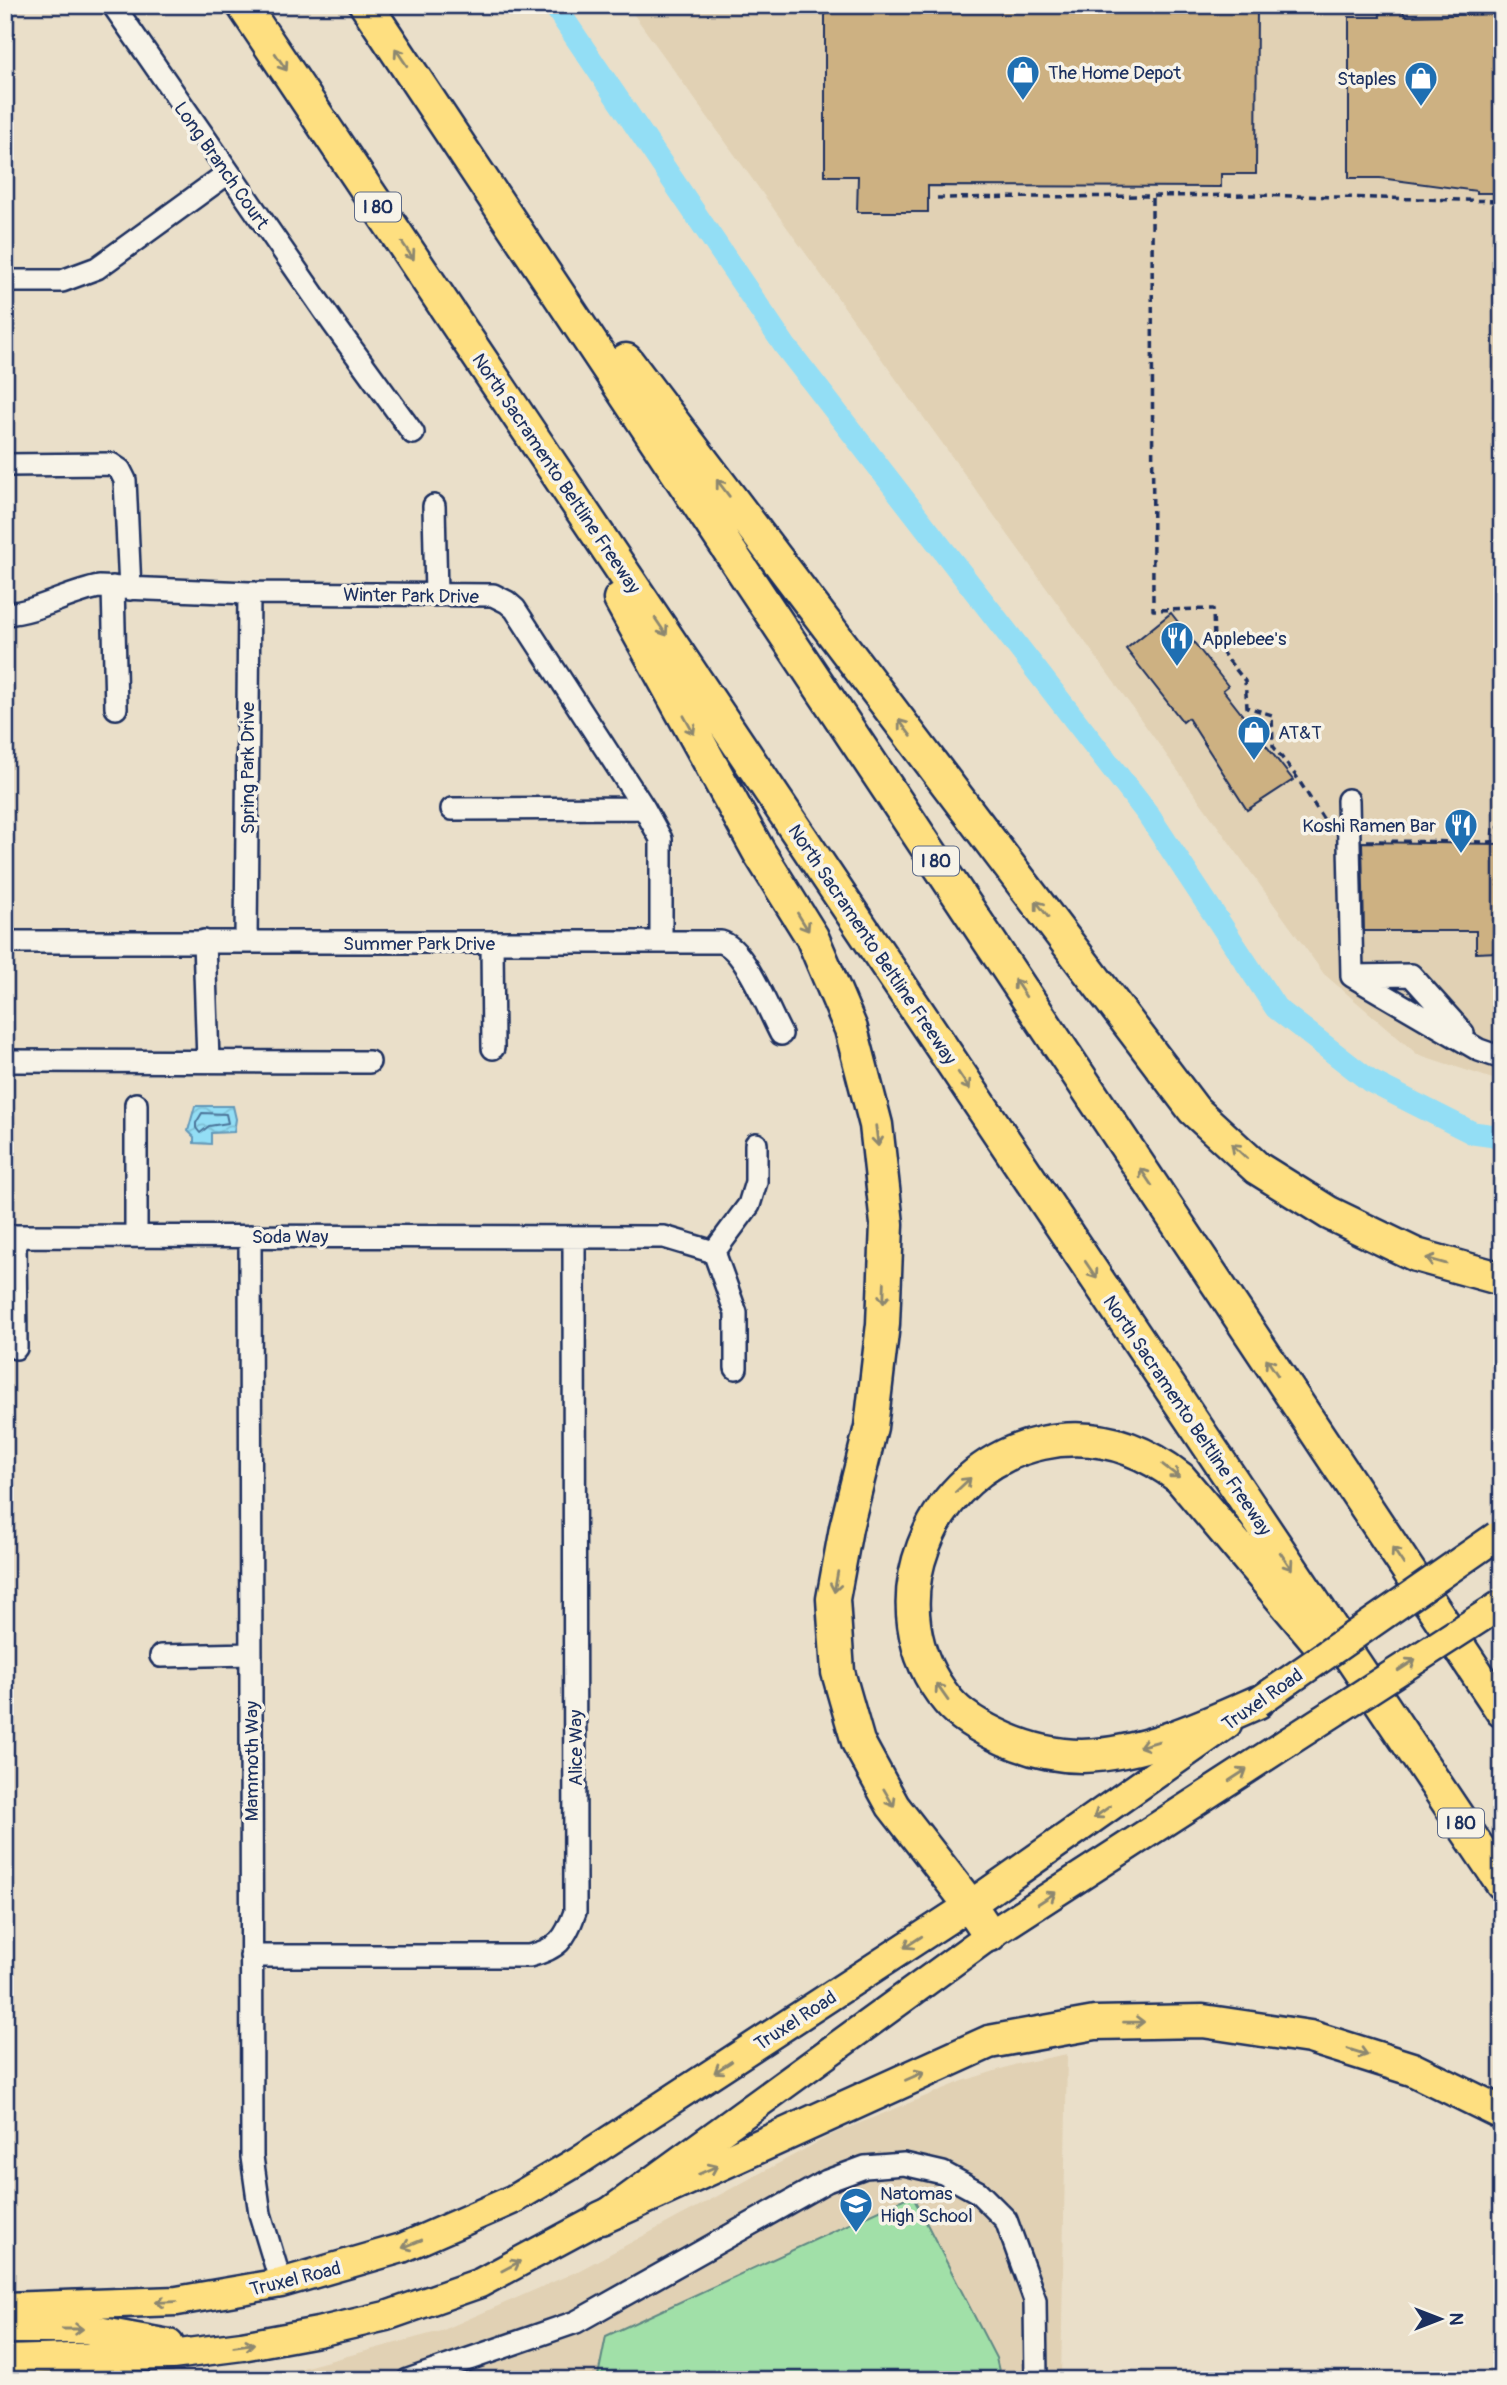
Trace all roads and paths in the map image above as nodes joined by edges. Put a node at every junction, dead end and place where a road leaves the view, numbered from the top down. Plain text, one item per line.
1 (113, 5) edge
2 (243, 5) edge
3 (366, 5) edge
4 (435, 109) junction
5 (228, 173) junction
6 (937, 198) dead end
7 (1152, 198) junction
8 (1502, 201) edge
9 (5, 281) edge
10 (514, 408) junction
11 (413, 433) dead end
12 (5, 466) edge
13 (433, 506) dead end
14 (122, 588) junction
15 (249, 593) junction
16 (436, 595) junction
17 (5, 614) edge
18 (116, 708) dead end
19 (452, 808) dead end
20 (644, 808) junction
21 (1348, 811) junction
22 (1502, 828) edge
23 (204, 941) junction
24 (5, 942) edge
25 (246, 942) junction
26 (492, 943) junction
27 (661, 943) junction
28 (1352, 976) junction
29 (781, 1034) dead end
30 (493, 1048) dead end
31 (1479, 1050) junction
32 (1502, 1058) edge
33 (5, 1061) edge
34 (208, 1061) junction
35 (369, 1062) dead end
36 (136, 1104) dead end
37 (756, 1144) dead end
38 (10, 1236) edge
39 (136, 1236) junction
40 (250, 1236) junction
41 (574, 1237) junction
42 (714, 1252) junction
43 (1502, 1279) edge
44 (16, 1348) dead end
45 (736, 1368) dead end
46 (1499, 1534) edge
47 (1502, 1604) edge
48 (1436, 1613) junction
49 (251, 1654) junction
50 (161, 1656) dead end
51 (1502, 1676) edge
52 (1258, 1702) junction
53 (1502, 1711) edge
54 (1421, 1764) junction
55 (1502, 1883) edge
56 (970, 1905) junction
57 (989, 1935) junction
58 (251, 1956) junction
59 (1502, 2113) edge
60 (601, 2218) junction
61 (281, 2283) junction
62 (5, 2307) edge
63 (5, 2326) edge
64 (200, 2350) junction
65 (5, 2360) edge
66 (40, 2370) edge
67 (408, 2380) edge
68 (1036, 2380) edge

1 - 5 street, Long Branch Court
2 -> 10 highway, North Sacramento Beltline Freeway / I 80
4 -> 3 highway, I 80
43 -> 4 highway
48 -> 4 highway, I 80
5 - 9 street
5 - 11 street, Long Branch Court
6 - 7 path
7 - 8 path
7 - 21 path
10 -> 54 highway, North Sacramento Beltline Freeway / I 80
10 -> 56 highway
12 - 14 street
13 - 16 street
14 - 15 street, Winter Park Drive
14 - 17 street, Winter Park Drive
14 - 18 street
15 - 16 street, Winter Park Drive
15 - 25 street, Spring Park Drive
16 - 20 street, Winter Park Drive
19 - 20 street
20 - 27 street, Winter Park Drive
21 - 22 path
21 - 28 street
23 - 24 street, Summer Park Drive
23 - 25 street, Summer Park Drive
23 - 34 street
25 - 26 street, Summer Park Drive
26 - 27 street, Summer Park Drive
26 - 30 street
27 - 29 street, Summer Park Drive
28 - 31 street
28 - 31 street
31 - 32 street
33 - 34 street
34 - 35 street
36 - 39 street
37 - 42 street
38 - 39 street, Soda Way
38 - 44 street
39 - 40 street, Soda Way
40 - 41 street, Soda Way
40 - 49 street, Mammoth Way
41 - 42 street, Soda Way
41 - 58 street, Alice Way
42 - 45 street
46 - 52 main road, Truxel Road, bridge
57 -> 47 main road, bridge
48 - 51 highway
48 - 53 highway, I 80
49 - 50 street
49 - 58 street, Mammoth Way
52 -> 54 highway
52 -> 56 main road, Truxel Road
54 - 55 highway, North Sacramento Beltline Freeway / I 80
56 - 57 highway
56 -> 61 main road, Truxel Road
57 - 60 main road
58 - 61 street, Mammoth Way
60 -> 59 highway
64 -> 60 main road
61 -> 62 main road, Truxel Road
63 -> 64 main road
64 - 66 main road
65 - 66 main road
67 - 68 street

